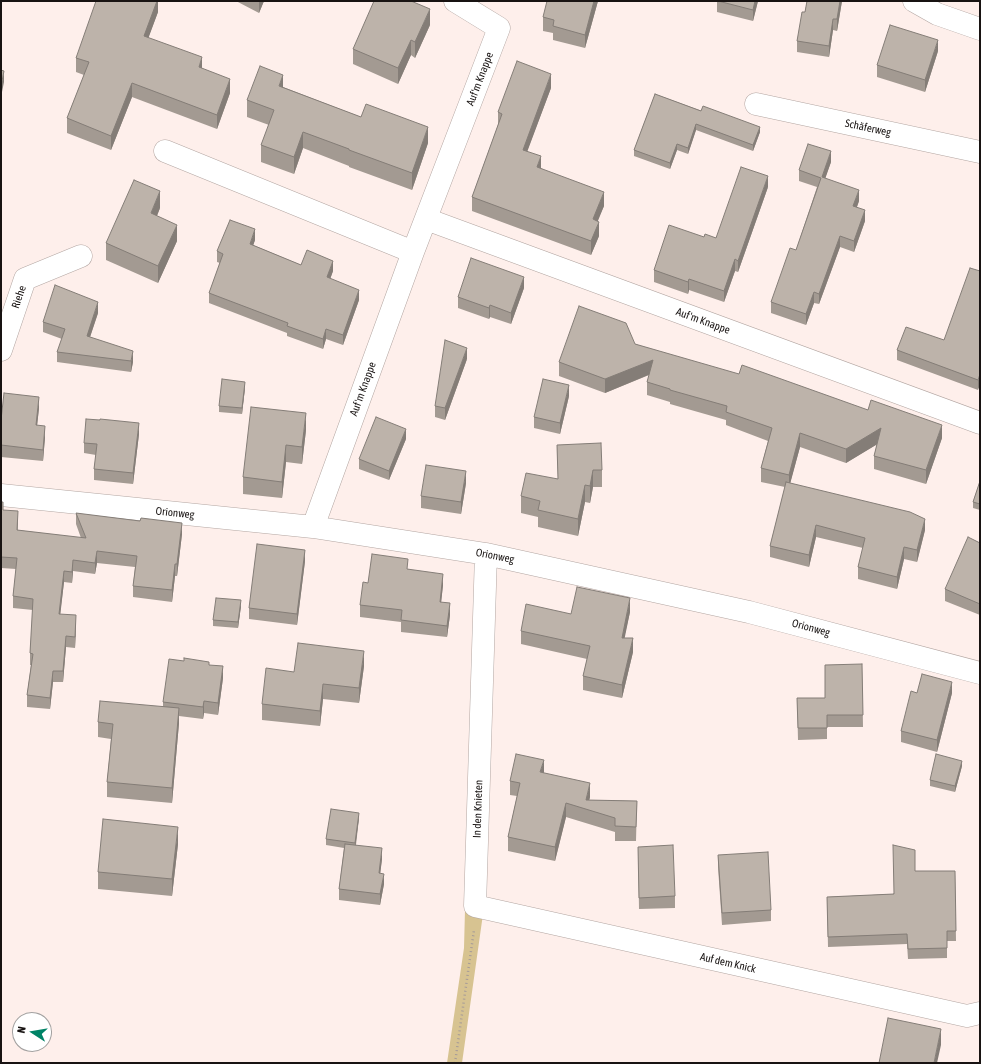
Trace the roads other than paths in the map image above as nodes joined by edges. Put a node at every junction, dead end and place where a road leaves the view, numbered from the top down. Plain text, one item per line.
1 (455, 1) edge
2 (914, 1) edge
3 (980, 29) edge
4 (756, 104) dead end
5 (165, 151) dead end
6 (980, 152) edge
7 (426, 219) junction
8 (413, 252) junction
9 (81, 256) dead end
10 (1, 350) edge
11 (980, 423) edge
12 (1, 495) edge
13 (313, 527) junction
14 (486, 554) junction
15 (980, 673) edge
16 (476, 906) joint
17 (980, 1014) edge

1 - 7 street, Auf'm Knappe
2 - 3 street
4 - 6 street, Schäferweg
5 - 8 street
7 - 8 street, Auf'm Knappe
7 - 11 street, Auf'm Knappe
8 - 13 street, Auf'm Knappe
9 - 10 street, Riehe
12 - 13 street, Orionweg
13 - 14 street, Orionweg
14 - 15 street, Orionweg
14 - 16 street, In den Knieten
16 - 17 street, Auf dem Knick

